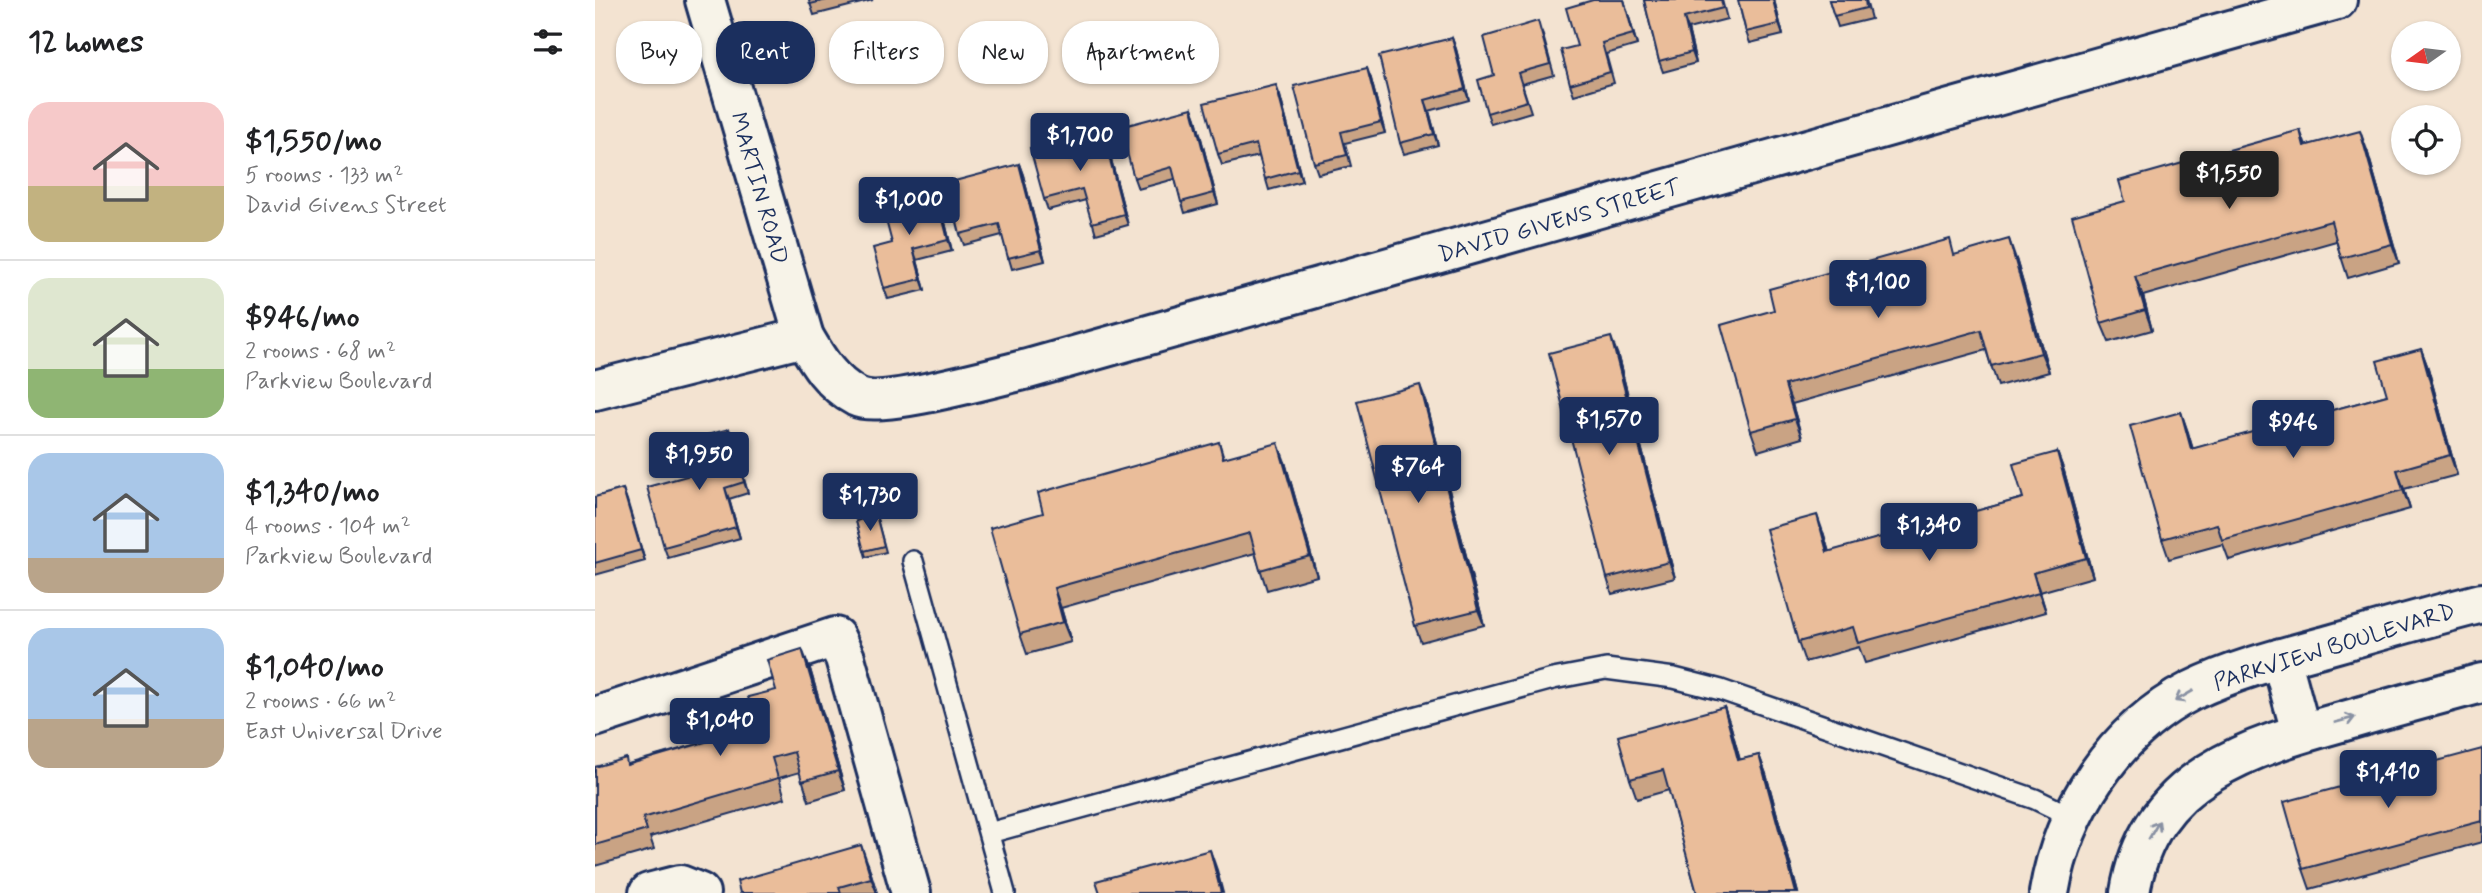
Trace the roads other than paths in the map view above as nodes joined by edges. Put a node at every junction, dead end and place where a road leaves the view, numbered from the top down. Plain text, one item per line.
1 (705, 0) edge
2 (2337, 0) edge
3 (804, 337) junction
4 (595, 390) edge
5 (913, 561) dead end
6 (2482, 603) edge
7 (2281, 658) junction
8 (2482, 683) edge
9 (595, 717) edge
10 (2301, 732) junction
11 (2072, 817) junction
12 (989, 833) junction
13 (695, 891) edge
14 (650, 893) edge
15 (911, 893) edge
16 (1005, 893) edge
17 (2049, 893) edge
18 (2130, 893) edge

1 - 3 street, MARTIN ROAD
2 - 3 street, DAVID GIVENS STREET
3 - 4 street
5 - 12 lane
6 - 7 street, PARKVIEW BOULEVARD
7 - 10 street
7 -> 11 street, PARKVIEW BOULEVARD
10 -> 8 street
9 - 15 street
18 -> 10 street
11 - 12 lane
11 - 17 street, PARKVIEW BOULEVARD
12 - 16 lane
13 - 14 street

